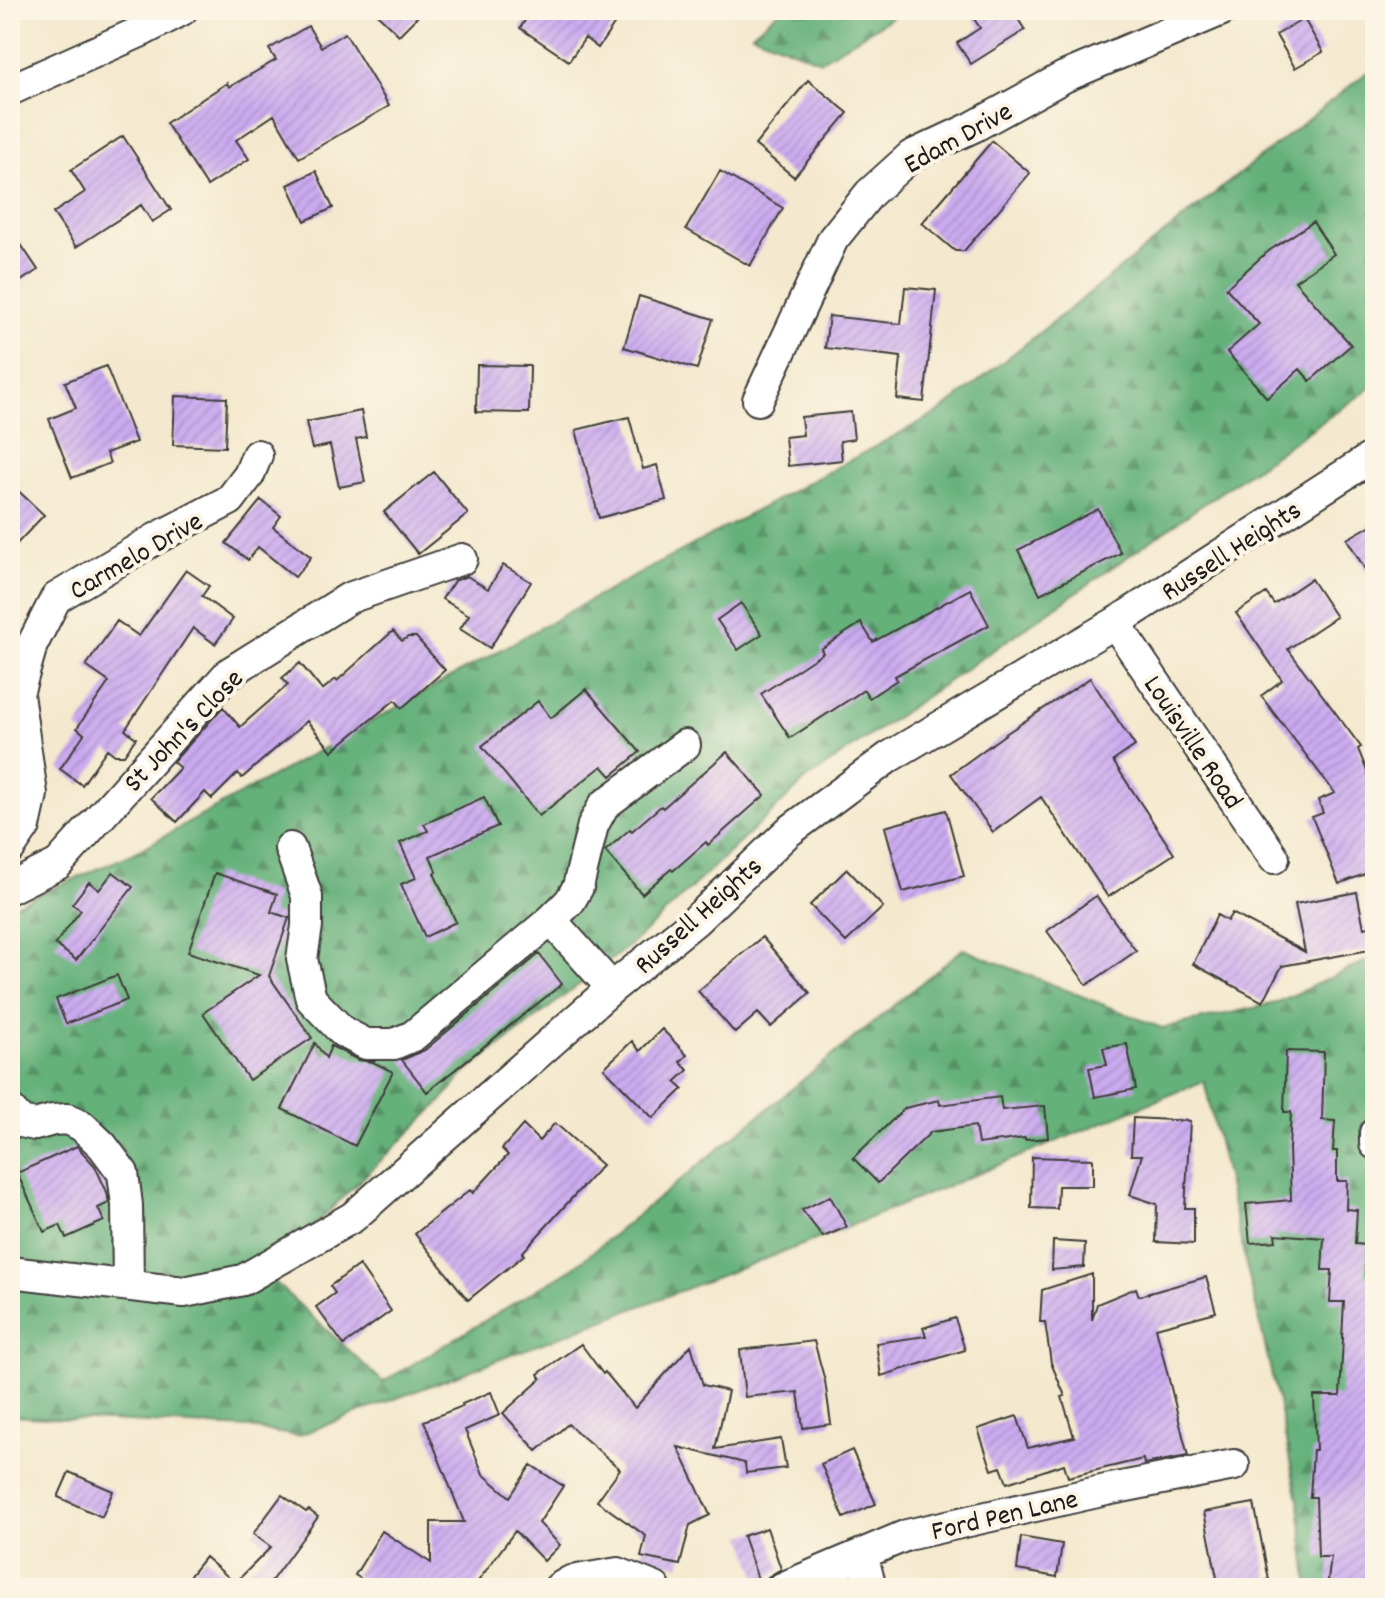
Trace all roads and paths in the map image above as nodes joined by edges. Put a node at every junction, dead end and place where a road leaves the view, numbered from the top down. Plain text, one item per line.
1 (182, 10) edge
2 (1222, 10) edge
3 (10, 90) edge
4 (758, 400) dead end
5 (257, 455) dead end
6 (1375, 455) edge
7 (462, 559) dead end
8 (1115, 623) junction
9 (685, 745) dead end
10 (10, 848) edge
11 (290, 848) dead end
12 (1274, 858) dead end
13 (10, 888) edge
14 (551, 920) junction
15 (612, 988) junction
16 (10, 1110) edge
17 (1375, 1133) edge
18 (1375, 1144) edge
19 (10, 1272) edge
20 (128, 1285) junction
21 (1234, 1465) dead end
22 (862, 1554) junction
23 (559, 1588) edge
24 (655, 1588) edge
25 (782, 1588) edge
26 (871, 1588) edge

1 - 3 street
2 - 4 street, Edam Drive
5 - 10 street, Carmelo Drive
6 - 8 street, Russell Heights
7 - 13 street, St John's Close
8 - 12 street, Louisville Road
8 - 15 street, Russell Heights
9 - 14 street
11 - 14 street
14 - 15 street
15 - 20 street, Russell Heights
16 - 20 street
17 - 18 street
19 - 20 street, Russell Heights
21 - 22 street, Ford Pen Lane
22 - 25 street, Ford Pen Lane
22 - 26 street
23 - 24 street

